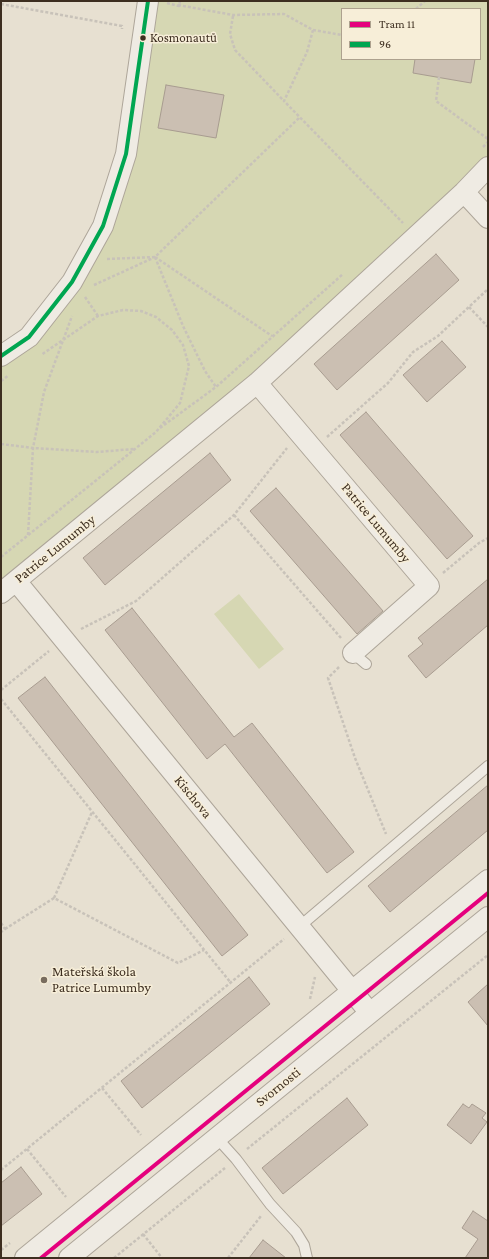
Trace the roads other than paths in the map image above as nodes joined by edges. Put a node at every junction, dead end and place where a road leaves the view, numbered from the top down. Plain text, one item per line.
1 (154, 2) edge
2 (488, 167) edge
3 (464, 192) junction
4 (488, 218) edge
5 (1, 356) edge
6 (257, 383) junction
7 (8, 587) edge
8 (360, 658) road end
9 (488, 766) edge
10 (488, 880) edge
11 (488, 917) edge
12 (293, 932) junction
13 (352, 991) junction
14 (370, 1013) junction
15 (216, 1138) junction
16 (25, 1258) edge
17 (69, 1258) edge
18 (307, 1258) edge

1 - 5 street
2 - 3 street, Patrice Lumumby
3 - 4 street
3 - 6 street, Patrice Lumumby
6 - 7 street, Patrice Lumumby
6 - 8 street, Patrice Lumumby
7 - 12 street, Kischova
9 - 12 lane
10 - 13 street, Svornosti
11 - 14 street, Svornosti
12 - 13 street, Kischova
13 - 14 street, Kischova
13 - 16 street, Svornosti
14 - 15 street, Svornosti
15 - 17 street, Svornosti
15 - 18 lane

